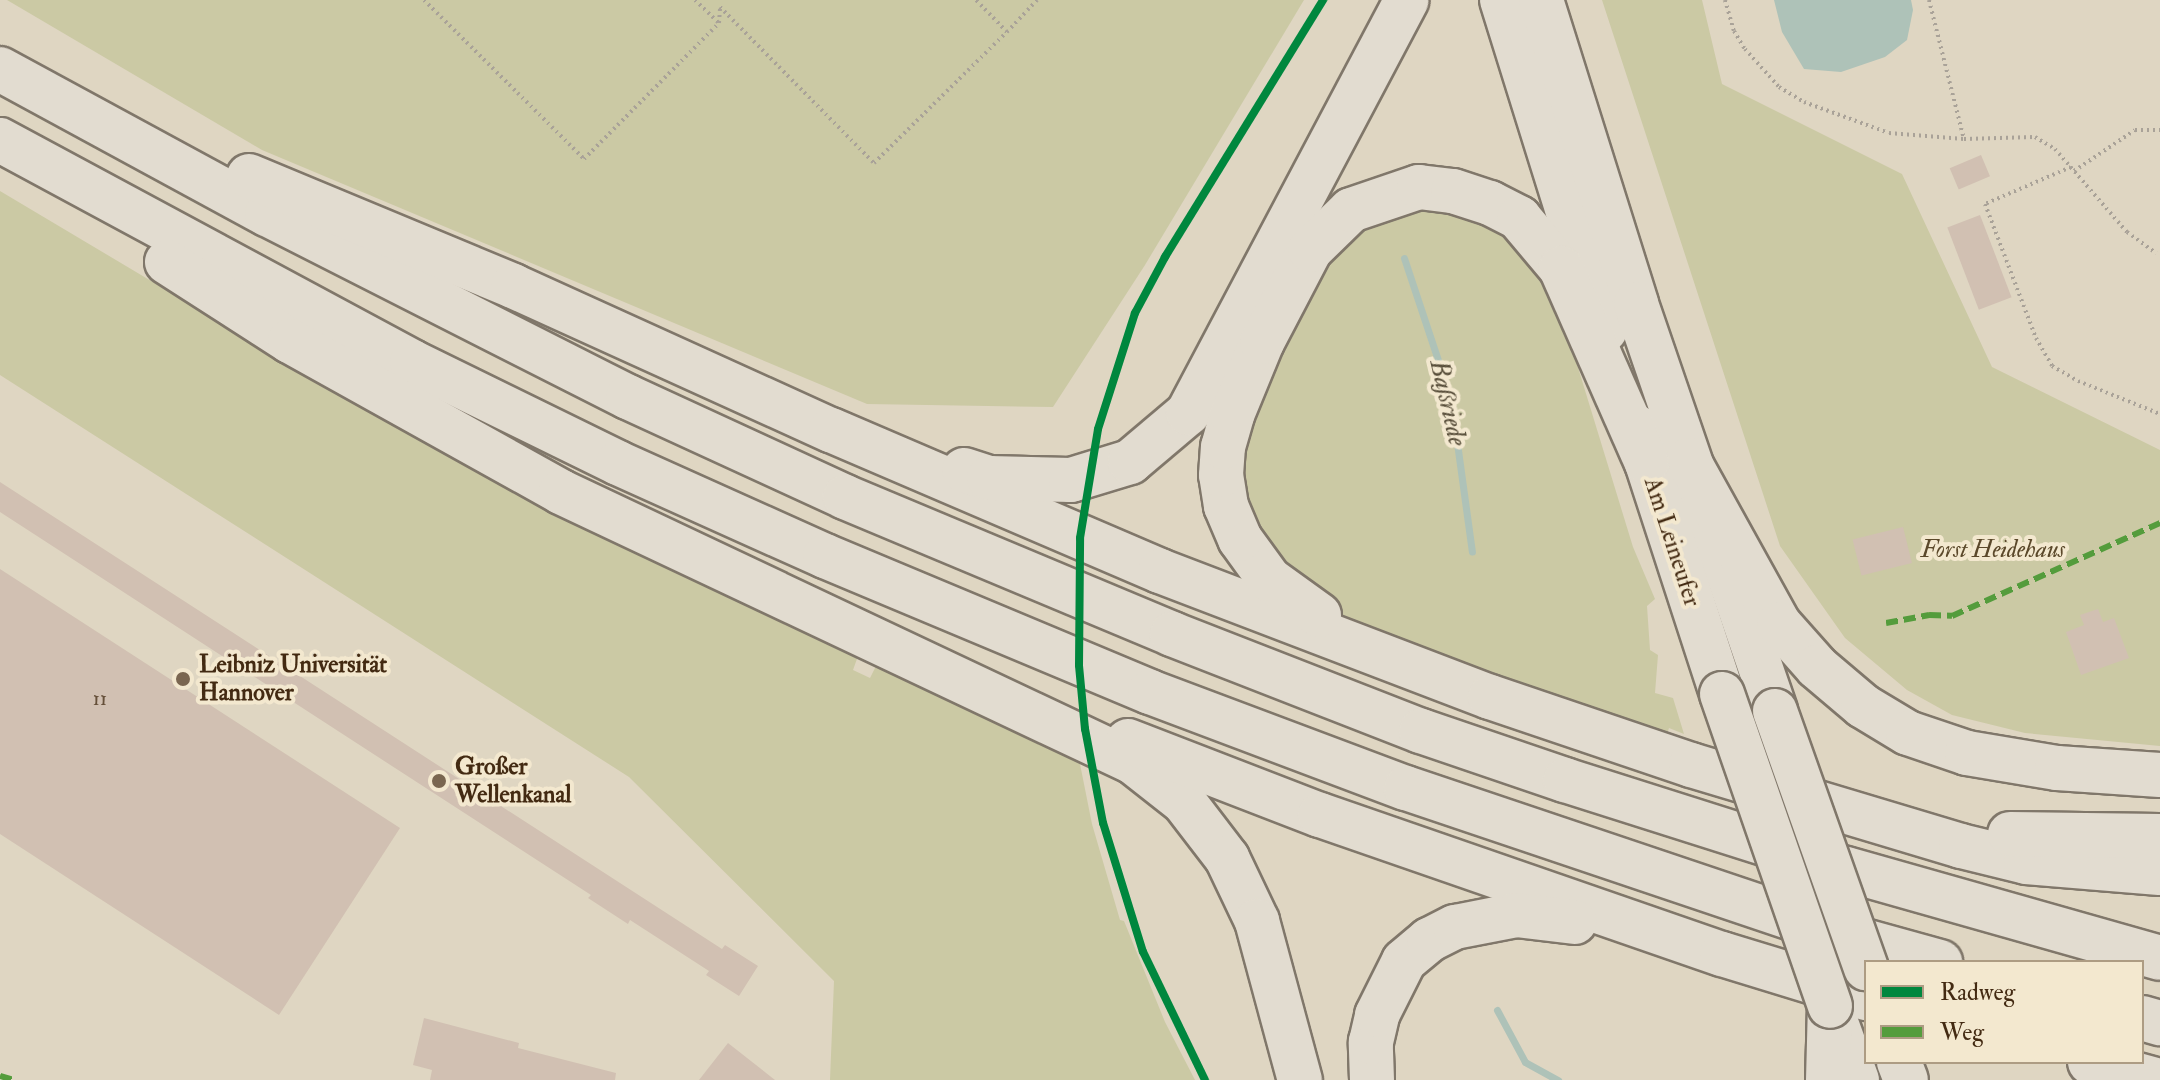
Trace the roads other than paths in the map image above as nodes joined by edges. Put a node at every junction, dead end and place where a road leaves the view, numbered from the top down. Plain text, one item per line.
1 (1407, 0) edge
2 (1502, 0) edge
3 (1541, 0) edge
4 (0, 68) edge
5 (0, 140) edge
6 (831, 430) junction
7 (1667, 461) junction
8 (953, 674) junction
9 (1490, 697) junction
10 (2160, 775) edge
11 (1876, 823) junction
12 (2160, 836) edge
13 (2160, 873) edge
14 (1722, 954) junction
15 (2160, 958) edge
16 (1933, 960) edge
17 (1864, 962) edge
18 (1848, 1002) edge
19 (2097, 1064) edge
20 (1300, 1080) edge
21 (1372, 1080) edge
22 (1838, 1080) edge
23 (2156, 1080) edge

1 - 6 highway
2 - 7 highway, Am Leineufer
3 - 7 highway, Am Leineufer
4 - 6 highway
4 - 15 highway
5 - 8 highway
5 - 16 highway
6 - 9 highway
7 - 9 highway
7 - 10 highway
7 - 17 highway, Am Leineufer, bridge
7 - 18 highway, Am Leineufer, bridge
8 - 14 highway
8 - 20 highway
9 - 11 highway
11 - 12 highway
11 - 13 highway
14 - 18 highway
14 - 21 highway
18 - 22 highway
19 - 23 highway

